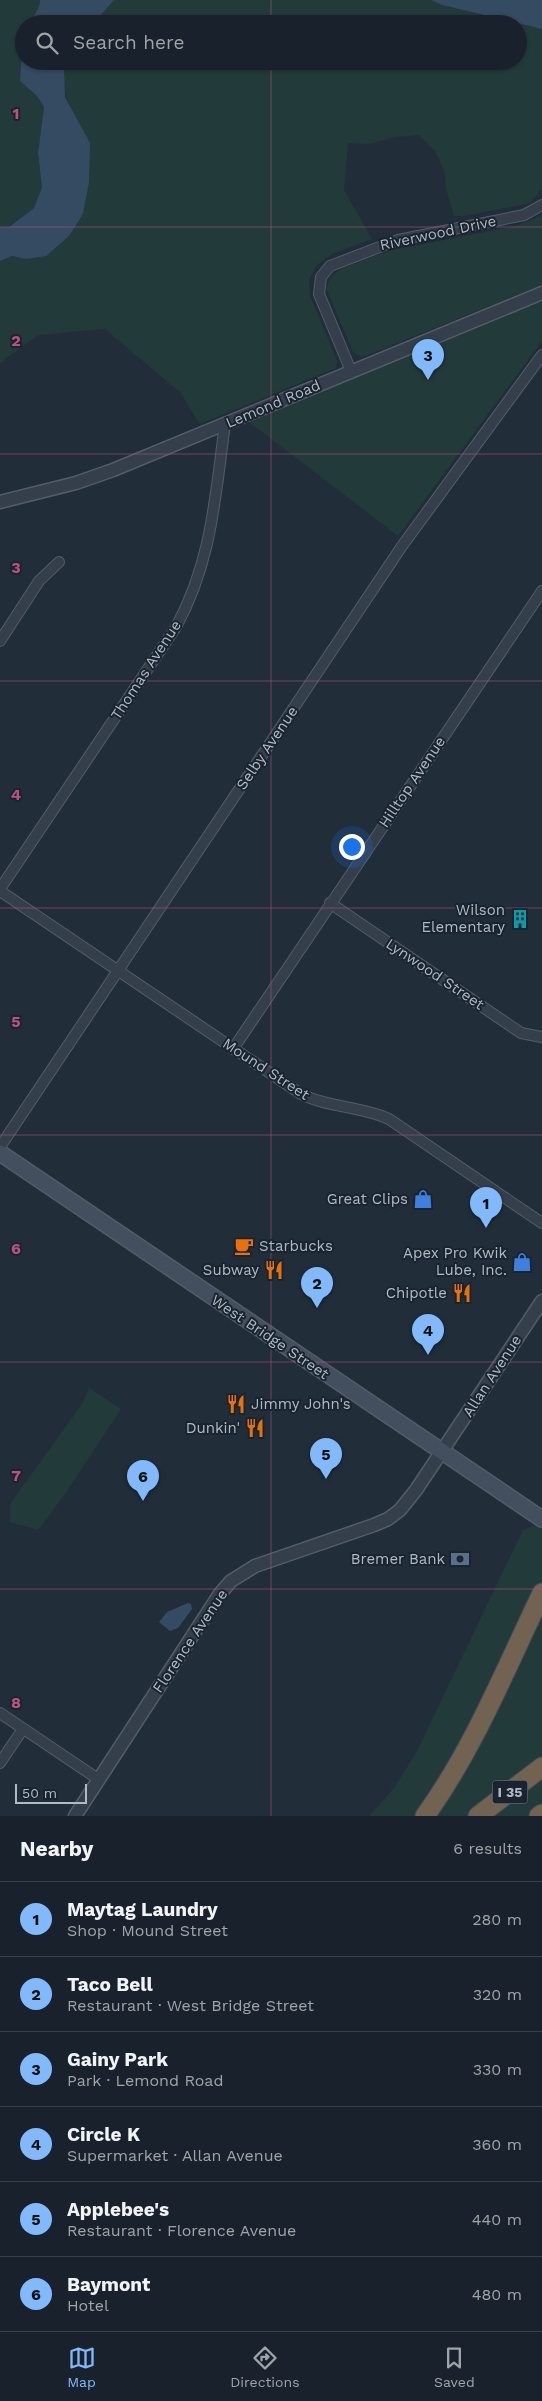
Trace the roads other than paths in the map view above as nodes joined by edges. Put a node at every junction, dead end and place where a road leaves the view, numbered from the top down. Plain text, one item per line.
1 (542, 205) edge
2 (542, 293) edge
3 (542, 355) edge
4 (351, 371) junction
5 (225, 424) junction
6 (0, 502) edge
7 (59, 562) dead end
8 (542, 591) edge
9 (0, 642) edge
10 (0, 890) edge
11 (330, 903) junction
12 (118, 971) junction
13 (542, 1038) edge
14 (233, 1048) junction
15 (0, 1147) edge
16 (0, 1153) edge
17 (542, 1223) edge
18 (542, 1301) edge
19 (442, 1451) junction
20 (542, 1519) edge
21 (542, 1593) edge
22 (0, 1713) edge
23 (23, 1729) junction
24 (0, 1763) edge
25 (542, 1767) edge
26 (98, 1779) junction
27 (75, 1816) edge
28 (425, 1816) edge
29 (478, 1816) edge

1 - 4 street, Riverwood Drive
2 - 4 street, Lemond Road
3 - 12 street, Selby Avenue
4 - 5 street, Lemond Road
5 - 6 street, Lemond Road
5 - 10 street, Thomas Avenue
7 - 9 street
8 - 11 street, Hilltop Avenue
10 - 12 street, Mound Street
11 - 13 street, Lynwood Street
11 - 14 street, Hilltop Avenue
12 - 14 street, Mound Street
12 - 15 street, Selby Avenue
14 - 17 street, Mound Street
16 - 19 main road, West Bridge Street
18 - 19 street, Allan Avenue
19 - 20 main road, West Bridge Street
19 - 26 street, Florence Avenue
21 - 28 highway
22 - 23 street
23 - 24 street
23 - 26 street
25 - 29 highway, I 35
26 - 27 street, Florence Avenue

